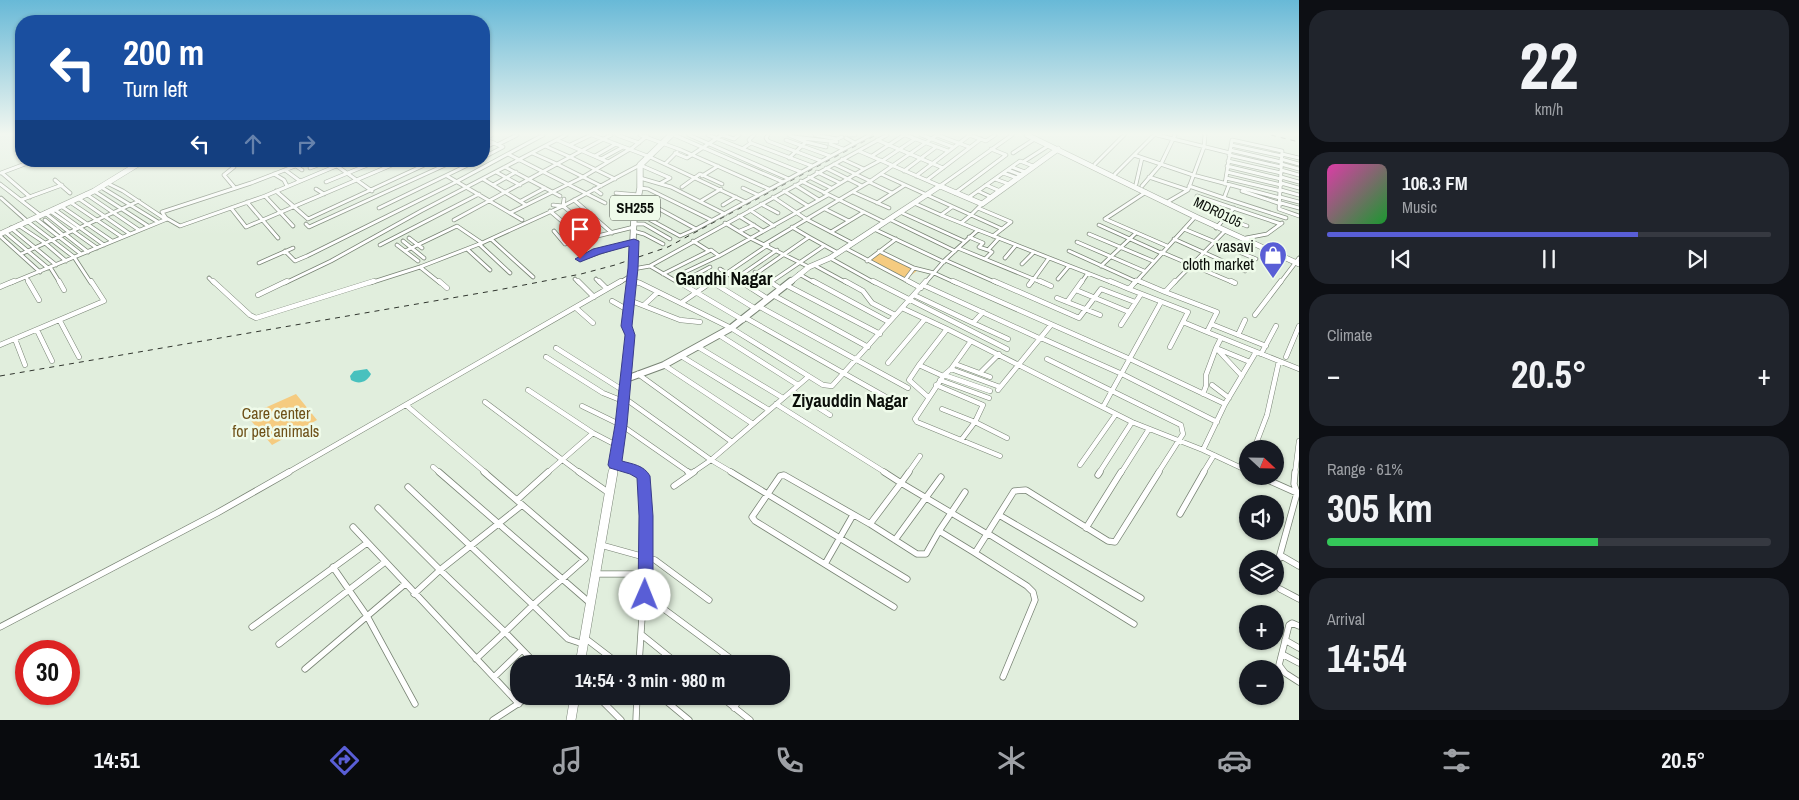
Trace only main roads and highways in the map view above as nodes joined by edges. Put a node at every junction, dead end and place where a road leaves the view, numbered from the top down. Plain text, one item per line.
1 (642, 169) edge
2 (582, 655) edge
3 (574, 705) edge
4 (571, 720) edge

1 - 2 main road, SH255
3 - 4 main road

